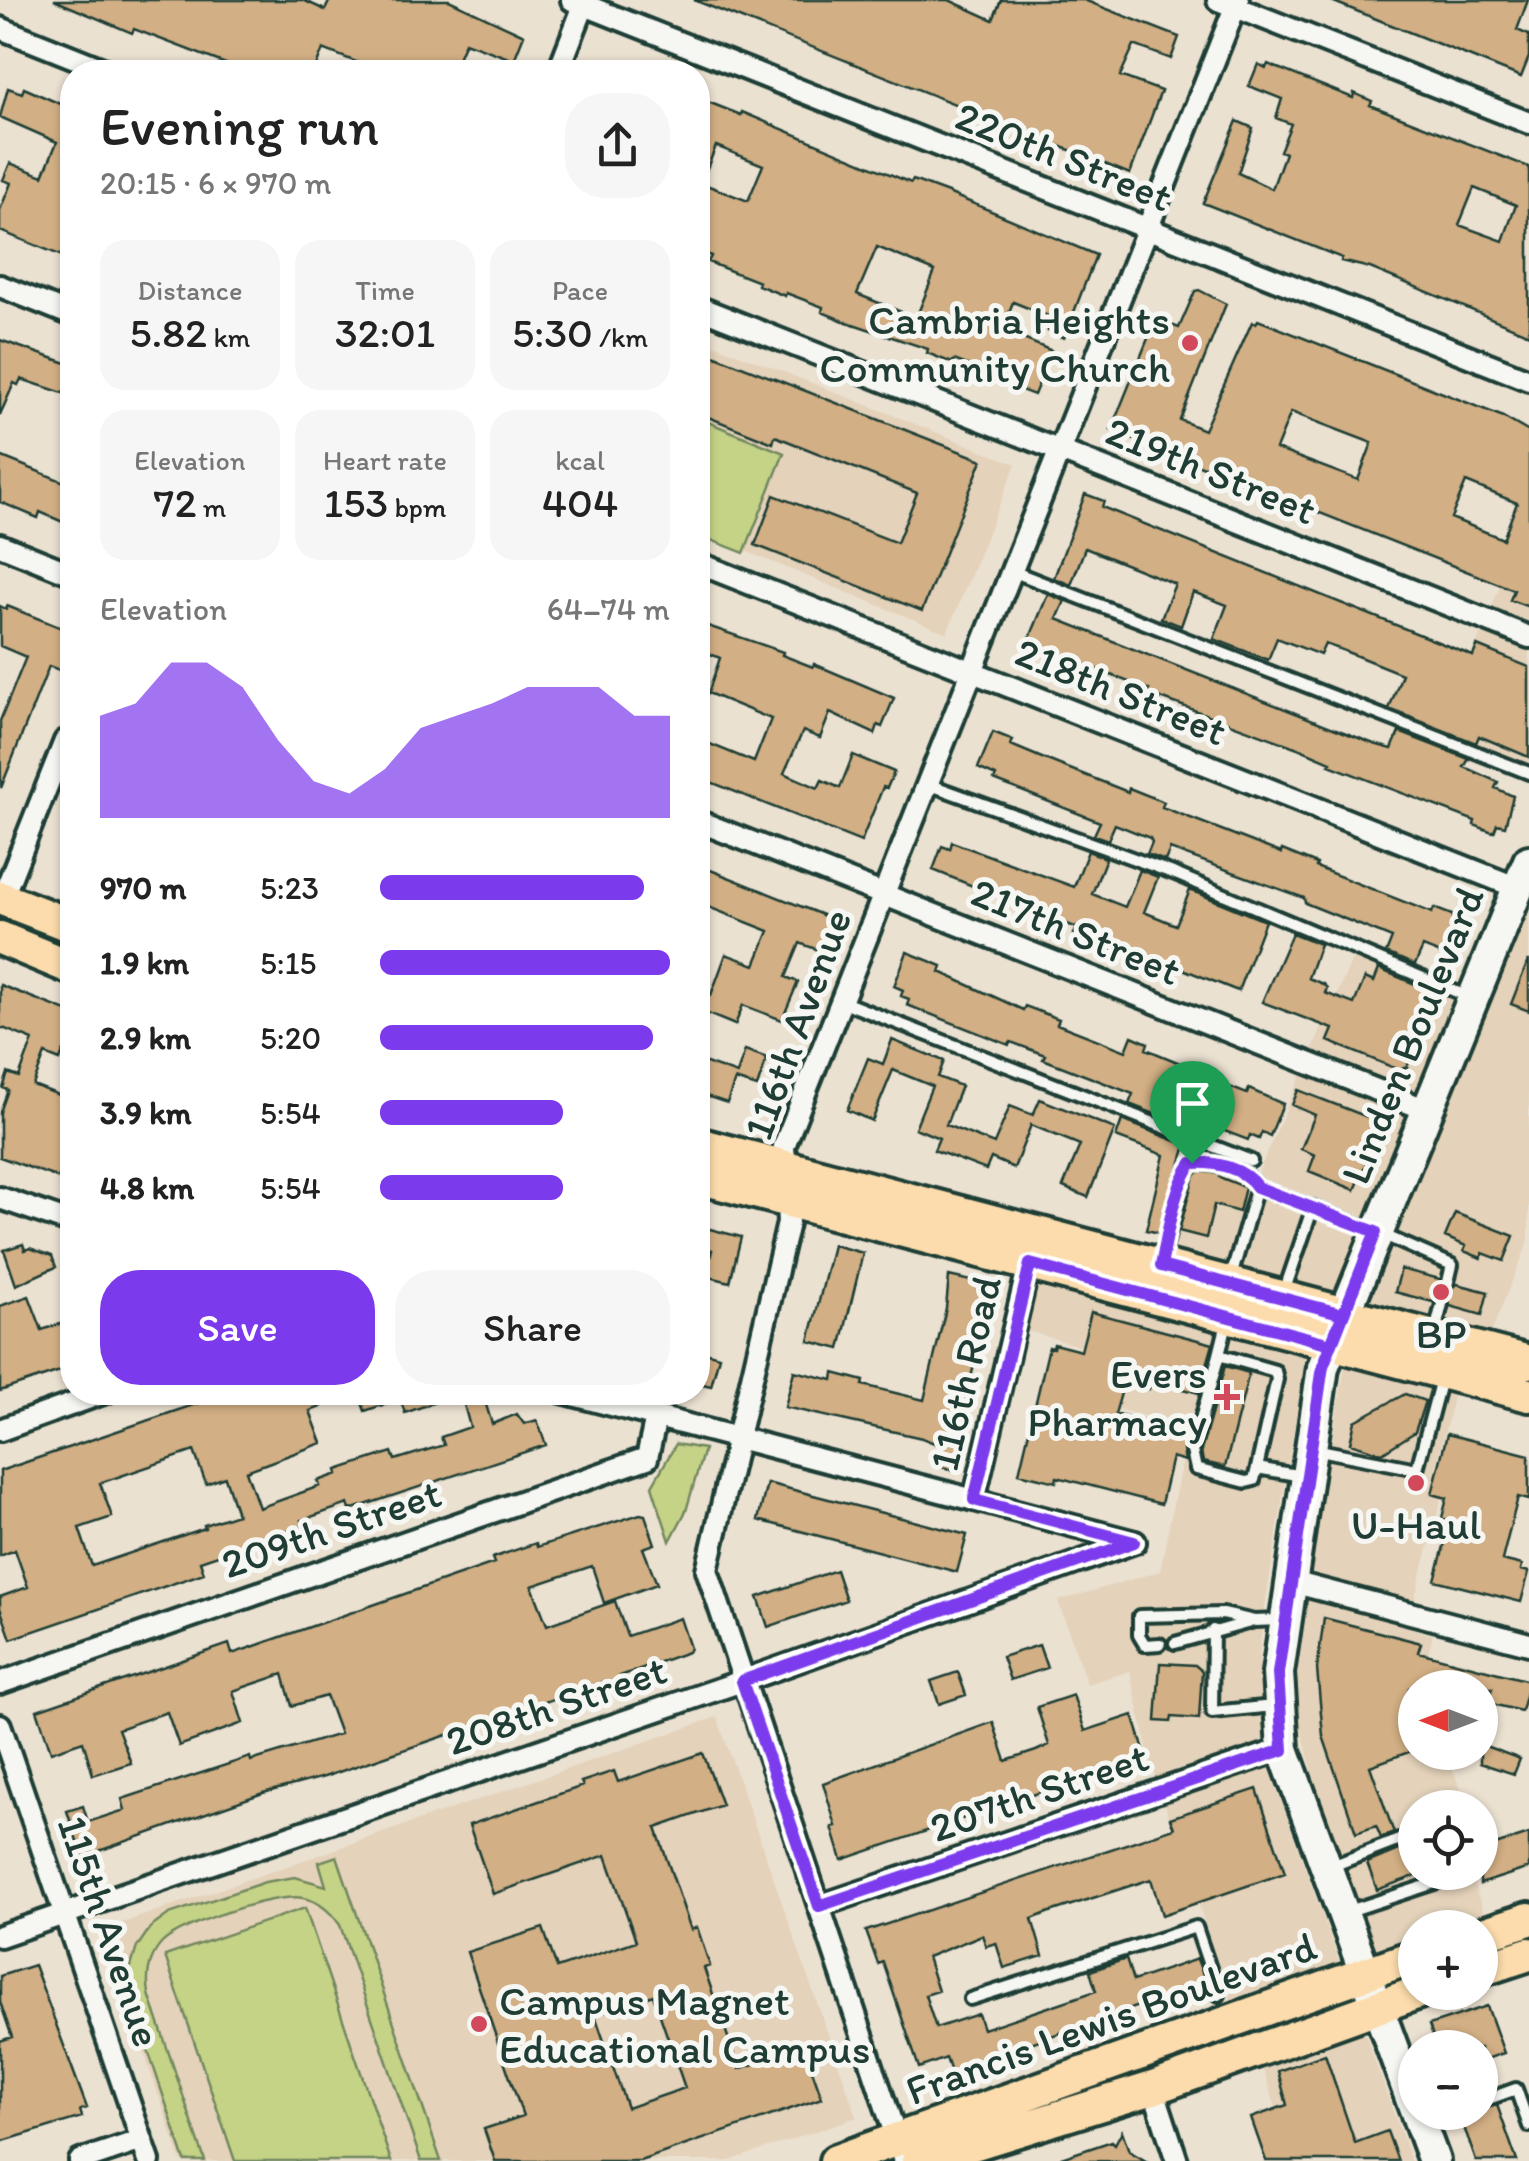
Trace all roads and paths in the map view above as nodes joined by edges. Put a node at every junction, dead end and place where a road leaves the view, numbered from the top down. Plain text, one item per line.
1 (581, 2) edge
2 (1231, 2) edge
3 (0, 28) edge
4 (80, 60) edge
5 (562, 60) edge
6 (1529, 123) edge
7 (1148, 229) junction
8 (0, 286) edge
9 (60, 310) edge
10 (710, 312) edge
11 (1529, 380) edge
12 (1060, 450) junction
13 (0, 545) edge
14 (60, 569) edge
15 (710, 569) edge
16 (1012, 571) junction
17 (1529, 636) edge
18 (972, 672) junction
19 (60, 753) edge
20 (1529, 773) edge
21 (928, 784) junction
22 (710, 826) edge
23 (1523, 875) edge
24 (884, 895) junction
25 (1, 899) edge
26 (60, 921) edge
27 (0, 938) edge
28 (60, 963) edge
29 (1472, 999) junction
30 (841, 1001) junction
31 (1427, 1110) junction
32 (710, 1149) edge
33 (1251, 1161) dead end
34 (710, 1178) edge
35 (786, 1184) junction
36 (1257, 1187) junction
37 (0, 1198) edge
38 (1313, 1206) junction
39 (60, 1219) edge
40 (1376, 1232) junction
41 (1030, 1264) junction
42 (1161, 1266) junction
43 (1448, 1282) dead end
44 (1229, 1283) junction
45 (1282, 1298) junction
46 (1442, 1304) dead end
47 (1228, 1317) junction
48 (1337, 1329) junction
49 (1434, 1338) junction
50 (1218, 1355) junction
51 (1529, 1362) edge
52 (1442, 1373) junction
53 (1529, 1395) edge
54 (70, 1405) edge
55 (611, 1405) edge
56 (656, 1417) junction
57 (0, 1430) edge
58 (738, 1438) junction
59 (1310, 1463) junction
60 (1257, 1468) junction
61 (974, 1500) junction
62 (1292, 1582) junction
63 (1286, 1620) junction
64 (1254, 1621) junction
65 (1213, 1630) junction
66 (1175, 1643) dead end
67 (1160, 1644) dead end
68 (1529, 1644) edge
69 (742, 1681) junction
70 (0, 1684) edge
71 (1280, 1705) junction
72 (0, 1725) edge
73 (1283, 1750) junction
74 (1398, 1841) edge
75 (1327, 1868) junction
76 (1409, 1890) edge
77 (819, 1906) junction
78 (1343, 1913) junction
79 (65, 1914) junction
80 (1529, 1920) edge
81 (1498, 1930) edge
82 (0, 1936) edge
83 (1529, 1954) edge
84 (1398, 1962) edge
85 (1498, 1964) edge
86 (1364, 1973) junction
87 (1219, 1995) dead end
88 (970, 1999) dead end
89 (1398, 2000) edge
90 (1377, 2008) junction
91 (1398, 2066) edge
92 (1152, 2088) junction
93 (1498, 2096) edge
94 (1529, 2126) edge
95 (1421, 2130) edge
96 (142, 2140) junction
97 (906, 2154) edge
98 (80, 2161) edge
99 (149, 2161) edge
100 (836, 2161) edge
101 (1177, 2161) edge
102 (1434, 2161) edge

1 - 5 street
1 - 7 street, 220th Street
2 - 6 street
2 - 7 street, 116th Avenue
3 - 4 street
7 - 11 street, 220th Street
7 - 12 street, 116th Avenue
8 - 9 street
10 - 12 street, 219th Street
12 - 16 street, 116th Avenue
12 - 17 street, 219th Street
13 - 14 street
15 - 18 street, 218th Street
16 - 18 street, 116th Avenue
16 - 20 lane
18 - 21 street, 116th Avenue
18 - 23 street, 218th Street
19 - 25 street
21 - 24 street, 116th Avenue
21 - 29 lane
22 - 24 street, 217th Street
23 - 29 main road, Linden Boulevard
24 - 30 street, 116th Avenue
24 - 31 street, 217th Street
25 - 26 main road
27 - 28 main road
29 - 31 main road, Linden Boulevard
30 - 33 lane
30 - 35 street, 116th Avenue
31 - 40 main road, Linden Boulevard
32 - 35 main road
34 - 35 main road
35 - 41 main road
35 - 42 main road
35 - 58 street, 116th Avenue
36 - 38 lane
36 - 42 lane
36 - 44 lane
37 - 39 street
38 - 40 lane
38 - 45 lane
40 - 43 lane
40 - 48 main road, Linden Boulevard
41 - 47 main road
41 - 61 street, 116th Road
42 - 44 main road
44 - 45 main road
45 - 48 main road
46 - 49 lane
47 - 48 main road
47 - 50 lane
48 - 49 main road
48 - 52 main road
48 - 59 main road, Linden Boulevard
49 - 51 main road
50 - 60 lane
50 - 60 lane
52 - 53 main road
52 - 59 lane
54 - 57 street
55 - 56 street
56 - 58 street
56 - 70 street, 209th Street
58 - 61 street
58 - 69 street, 116th Avenue
59 - 60 lane
59 - 62 main road, Linden Boulevard
61 - 69 street, 208th Street
62 - 63 main road, Linden Boulevard
62 - 68 street
63 - 64 lane
63 - 71 main road, Linden Boulevard
64 - 65 lane
64 - 67 lane
65 - 66 lane
65 - 71 lane
69 - 77 street, 116th Avenue
69 - 79 street, 208th Street
71 - 73 main road, Linden Boulevard
72 - 79 street, 115th Avenue
73 - 75 main road, Linden Boulevard
73 - 77 street, 207th Street
74 - 75 lane
75 - 78 main road, Linden Boulevard
76 - 78 lane
77 - 97 street, 116th Avenue
78 - 86 main road, Linden Boulevard
79 - 82 street, 208th Street
79 - 96 street, 115th Avenue
80 - 81 main road
83 - 85 main road
84 - 86 main road, Francis Lewis Boulevard
86 - 90 main road, Linden Boulevard
86 - 97 main road, Francis Lewis Boulevard
87 - 88 lane
89 - 90 main road, Francis Lewis Boulevard
90 - 91 main road, Linden Boulevard
90 - 92 main road, Francis Lewis Boulevard
92 - 97 main road, Francis Lewis Boulevard
92 - 101 street
93 - 94 lane
95 - 102 main road, Linden Boulevard
96 - 98 street
96 - 99 street, 115th Avenue
97 - 100 main road, Francis Lewis Boulevard

